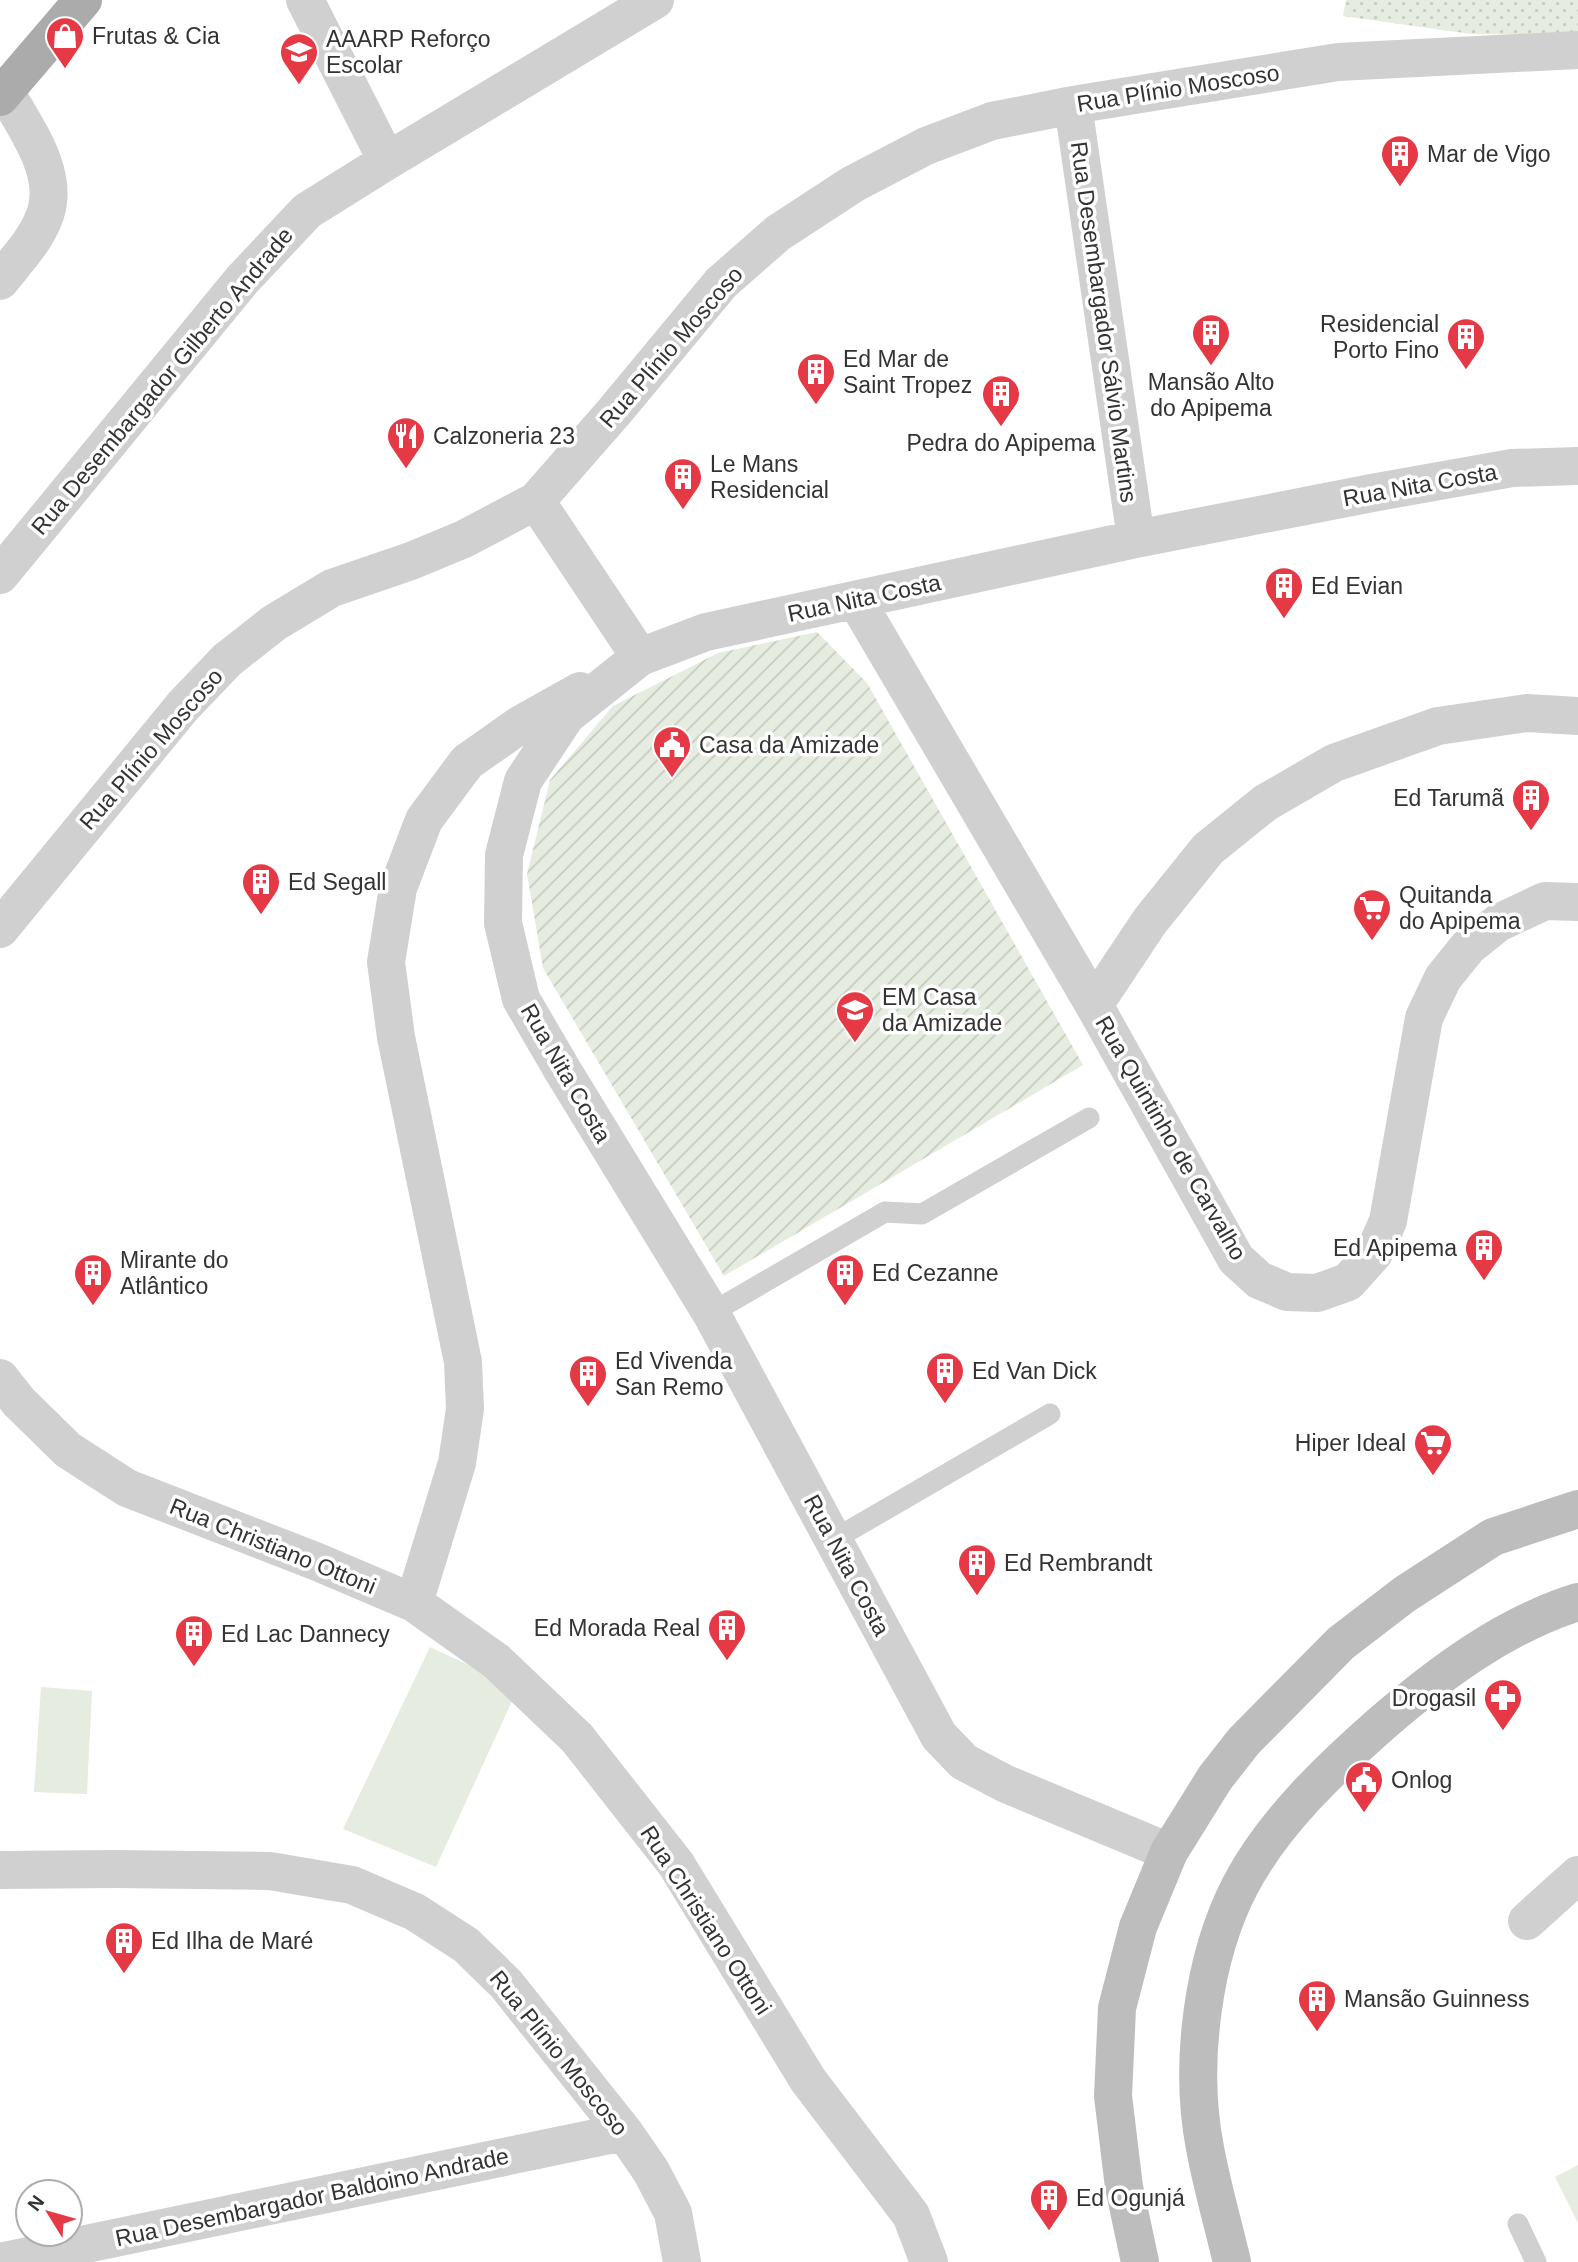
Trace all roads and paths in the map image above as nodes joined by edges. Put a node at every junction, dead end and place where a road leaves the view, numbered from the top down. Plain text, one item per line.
1 (83, 0) edge
2 (305, 0) edge
3 (655, 0) edge
4 (1578, 50) edge
5 (3, 94) edge
6 (1073, 106) junction
7 (387, 161) junction
8 (0, 281) edge
9 (1578, 466) edge
10 (536, 501) junction
11 (1136, 539) junction
12 (0, 575) edge
13 (856, 600) junction
14 (640, 657) junction
15 (1578, 716) edge
16 (1578, 902) edge
17 (0, 929) edge
18 (1094, 1006) junction
19 (1089, 1118) dead end
20 (711, 1313) junction
21 (0, 1378) edge
22 (1049, 1414) dead end
23 (1578, 1509) edge
24 (833, 1540) junction
25 (1578, 1602) edge
26 (414, 1603) junction
27 (1169, 1852) junction
28 (0, 1870) edge
29 (1578, 1875) edge
30 (1527, 1921) dead end
31 (624, 2133) junction
32 (1518, 2224) dead end
33 (0, 2262) edge
34 (682, 2262) edge
35 (929, 2262) edge
36 (1140, 2262) edge
37 (1233, 2262) edge
38 (1536, 2262) edge

1 - 5 main road
2 - 7 street
3 - 7 street, Rua Desembargador Gilberto Andrade
4 - 6 street, Rua Plínio Moscoso
5 - 8 street
6 - 10 street, Rua Plínio Moscoso
6 - 11 street, Rua Desembargador Sálvio Martins
7 - 12 street, Rua Desembargador Gilberto Andrade
9 - 11 street, Rua Nita Costa
10 - 14 street
10 - 17 street, Rua Plínio Moscoso
11 - 13 street, Rua Nita Costa
13 - 14 street, Rua Nita Costa
13 - 18 street, Rua Quintinho de Carvalho
14 - 20 street, Rua Nita Costa
14 - 26 street
15 - 18 street
16 - 18 street, Rua Quintinho de Carvalho
19 - 20 lane
20 - 24 street, Rua Nita Costa
21 - 26 street, Rua Christiano Ottoni
22 - 24 lane
23 - 27 main road
24 - 27 street, Rua Nita Costa
25 - 37 main road
26 - 35 street, Rua Christiano Ottoni
27 - 36 main road
28 - 31 street, Rua Plínio Moscoso
29 - 30 street
31 - 33 street, Rua Desembargador Baldoino Andrade
31 - 34 street, Rua Plínio Moscoso
32 - 38 lane

